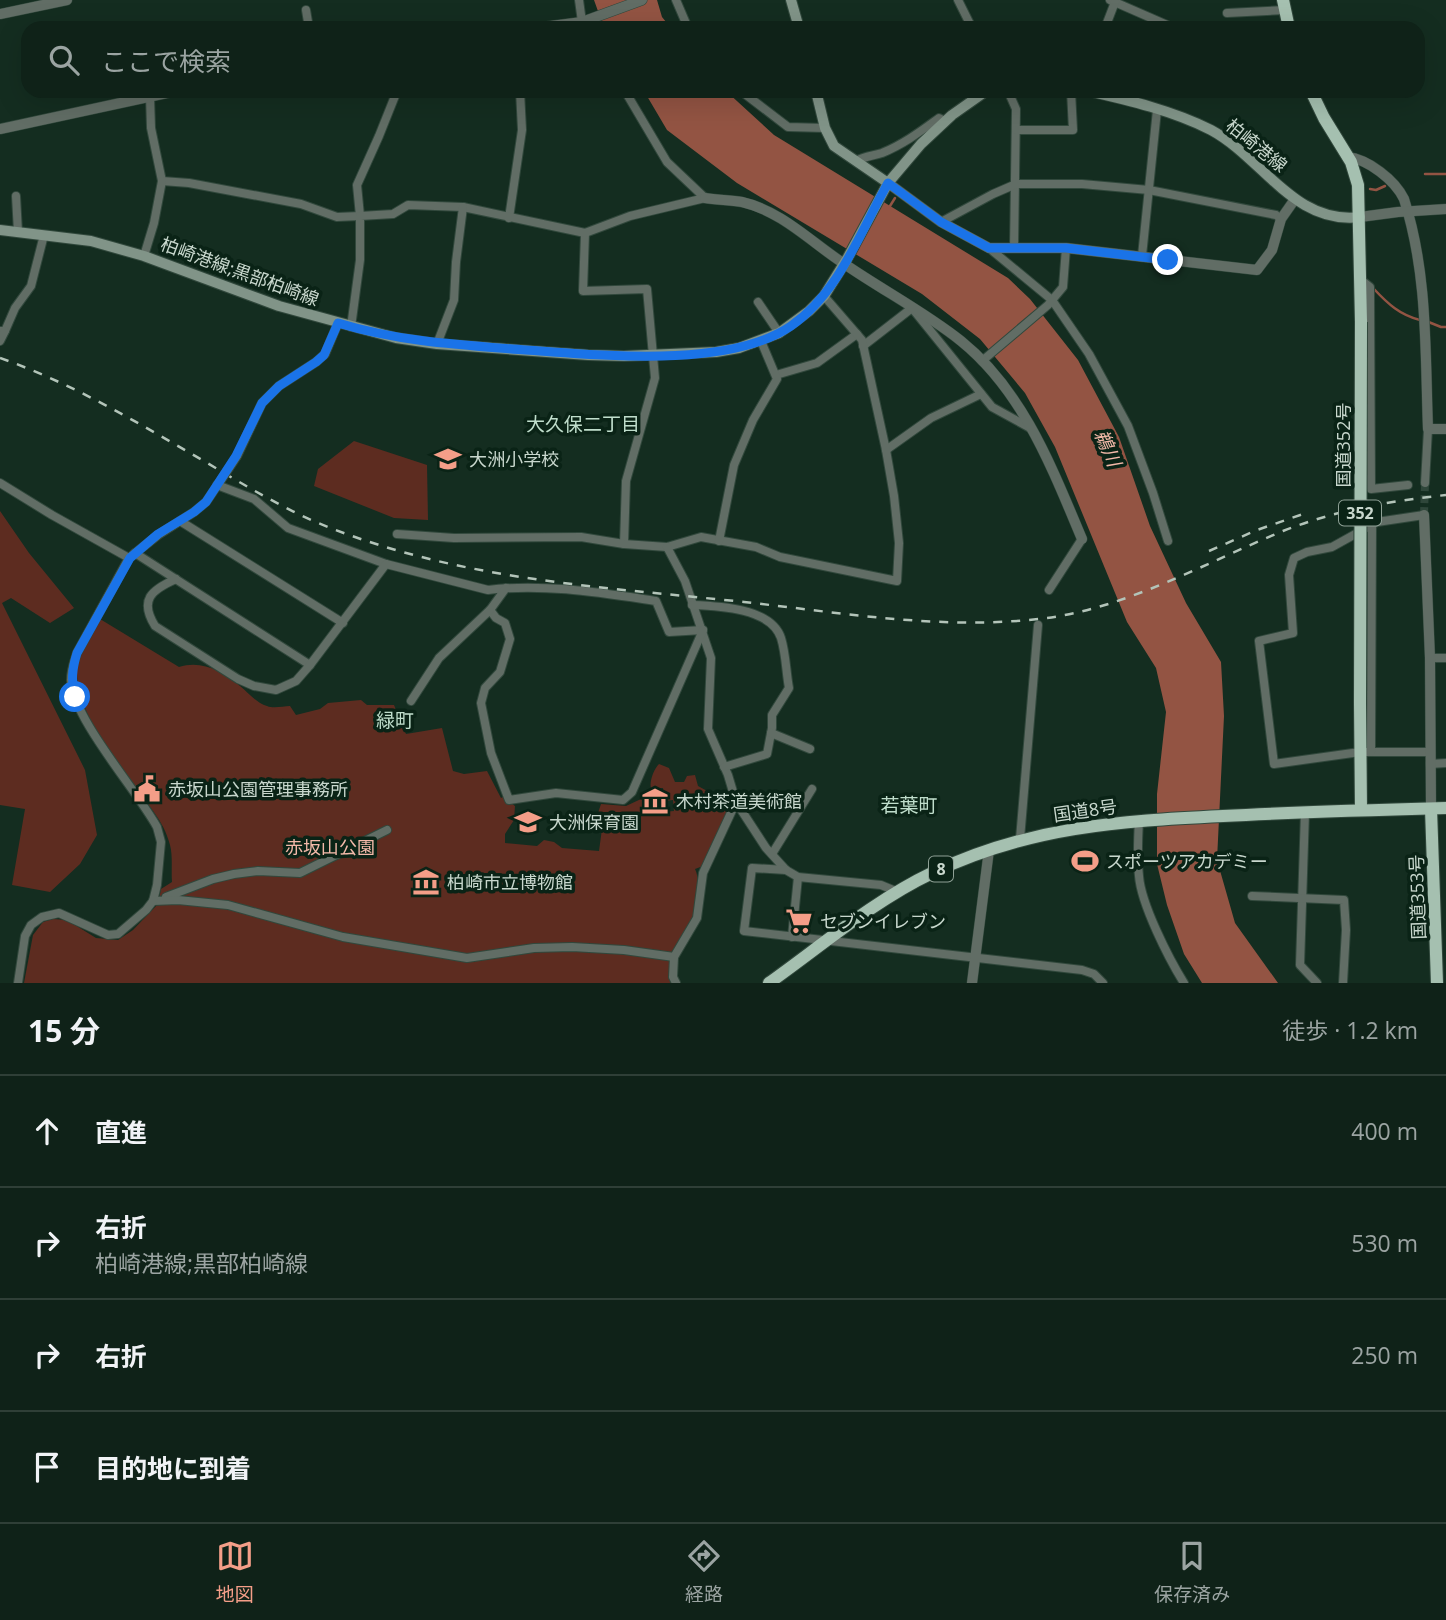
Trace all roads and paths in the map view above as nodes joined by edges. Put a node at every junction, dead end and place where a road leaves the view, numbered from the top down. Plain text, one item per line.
1 (66, 0) edge
2 (579, 0) edge
3 (642, 0) edge
4 (676, 0) edge
5 (791, 0) edge
6 (958, 0) edge
7 (1113, 1) edge
8 (1284, 5) edge
9 (306, 10) dead end
10 (1227, 13) dead end
11 (0, 14) edge
12 (308, 21) edge
13 (583, 21) edge
14 (591, 21) edge
15 (685, 21) edge
16 (797, 21) edge
17 (968, 21) edge
18 (1107, 21) edge
19 (1158, 21) edge
20 (145, 98) edge
21 (150, 98) edge
22 (394, 98) edge
23 (520, 98) edge
24 (629, 98) edge
25 (750, 98) edge
26 (818, 98) edge
27 (975, 98) edge
28 (1012, 98) edge
29 (1072, 98) edge
30 (1113, 98) edge
31 (1314, 98) edge
32 (1157, 110) junction
33 (944, 121) junction
34 (0, 128) edge
35 (825, 128) junction
36 (1016, 130) junction
37 (1348, 157) junction
38 (856, 161) junction
39 (162, 181) junction
40 (1016, 184) junction
41 (886, 187) junction
42 (1149, 190) junction
43 (16, 196) dead end
44 (705, 198) junction
45 (1295, 199) junction
46 (463, 207) junction
47 (1446, 209) edge
48 (1409, 212) junction
49 (360, 216) junction
50 (1360, 217) junction
51 (509, 218) junction
52 (1281, 219) junction
53 (941, 222) junction
54 (0, 230) edge
55 (18, 232) junction
56 (585, 233) junction
57 (44, 235) junction
58 (989, 248) junction
59 (1014, 248) junction
60 (1066, 248) junction
61 (144, 256) junction
62 (1142, 256) junction
63 (845, 261) junction
64 (1360, 279) junction
65 (824, 296) junction
66 (758, 302) dead end
67 (1050, 303) junction
68 (912, 308) junction
69 (338, 323) junction
70 (351, 327) junction
71 (2, 331) edge
72 (779, 333) junction
73 (857, 334) junction
74 (0, 341) edge
75 (761, 341) junction
76 (437, 344) junction
77 (863, 346) junction
78 (654, 355) junction
79 (984, 360) junction
80 (776, 375) junction
81 (981, 394) junction
82 (1032, 429) junction
83 (1428, 429) junction
84 (1446, 429) edge
85 (886, 450) junction
86 (0, 482) edge
87 (219, 483) junction
88 (1425, 483) tunnel mouth
89 (1408, 485) dead end
90 (1424, 516) joint
91 (180, 522) junction
92 (1372, 525) junction
93 (397, 534) dead end
94 (1082, 539) joint
95 (719, 541) junction
96 (1168, 541) dead end
97 (624, 544) junction
98 (667, 547) junction
99 (132, 555) junction
100 (386, 564) junction
101 (176, 579) junction
102 (506, 588) junction
103 (1049, 590) dead end
104 (692, 605) junction
105 (490, 610) junction
106 (343, 623) junction
107 (1038, 625) dead end
108 (702, 631) junction
109 (1430, 658) junction
110 (1446, 658) edge
111 (310, 665) junction
112 (411, 701) dead end
113 (771, 733) junction
114 (810, 749) dead end
115 (1366, 752) junction
116 (1430, 752) junction
117 (1446, 763) edge
118 (1430, 764) junction
119 (724, 767) junction
120 (812, 789) dead end
121 (736, 802) junction
122 (1446, 808) edge
123 (1431, 809) junction
124 (1361, 810) junction
125 (1305, 812) junction
126 (1140, 820) junction
127 (387, 830) dead end
128 (1020, 839) junction
129 (989, 850) junction
130 (772, 854) junction
131 (786, 870) junction
132 (798, 877) junction
133 (898, 892) junction
134 (1252, 896) dead end
135 (1303, 898) junction
136 (153, 901) junction
137 (792, 937) junction
138 (826, 942) junction
139 (674, 957) junction
140 (975, 957) junction
141 (18, 983) edge
142 (676, 983) edge
143 (769, 983) edge
144 (972, 983) edge
145 (1103, 983) edge
146 (1184, 983) edge
147 (1317, 983) edge
148 (1343, 983) edge
149 (1437, 983) edge

1 - 11 street
2 - 13 street
3 - 14 street
4 - 15 street
5 - 16 main road
6 - 17 street
7 - 18 street
7 - 19 street
8 - 10 street
9 - 12 street
20 - 34 street
21 - 39 street
22 - 49 street
23 - 51 street
24 - 44 street
25 - 35 street
26 - 35 main road
27 - 33 main road
28 - 36 street
29 - 36 street
30 - 32 main road, 柏崎港線
31 - 37 highway, 国道352号 / 352
32 - 42 street
32 - 45 main road, 柏崎港線
33 - 38 street
33 - 41 main road
35 - 38 main road
36 - 40 street
37 - 48 street
37 - 50 highway, 国道352号 / 352
38 - 41 main road
39 - 49 street
39 - 61 street
40 - 42 street
40 - 53 street
40 - 59 street
41 - 53 street
41 - 63 main road, 柏崎港線;黒部柏崎線
42 - 52 street
42 - 62 street
43 - 55 street
44 - 56 street
44 - 63 street
45 - 50 main road, 柏崎港線
45 - 52 street
46 - 49 street
46 - 51 street
46 - 76 street
47 - 48 street
48 - 50 street
48 - 83 street
49 - 70 street
50 - 64 highway, 国道352号 / 352
51 - 56 street
52 - 62 street
53 - 58 street
54 - 55 main road, 柏崎港線;黒部柏崎線
55 - 57 main road, 柏崎港線;黒部柏崎線
56 - 78 street
57 - 61 main road, 柏崎港線;黒部柏崎線
57 - 71 street
58 - 59 street
58 - 67 street
59 - 60 street
60 - 62 street
60 - 67 street
61 - 69 main road, 柏崎港線;黒部柏崎線
63 - 65 main road, 柏崎港線;黒部柏崎線
63 - 68 street
64 - 89 street
64 - 115 highway, 国道352号 / 352, bridge
65 - 72 main road, 柏崎港線;黒部柏崎線
65 - 73 street
66 - 72 street
67 - 79 street
67 - 96 street
68 - 77 street
68 - 79 street
68 - 81 street
69 - 70 main road, 柏崎港線;黒部柏崎線
69 - 87 street, bridge
70 - 76 main road, 柏崎港線;黒部柏崎線
71 - 74 street
72 - 75 main road, 柏崎港線;黒部柏崎線
73 - 77 street
73 - 80 street
75 - 78 main road, 柏崎港線;黒部柏崎線
75 - 80 street
76 - 78 main road, 柏崎港線;黒部柏崎線
77 - 85 street
78 - 97 street
79 - 82 street
80 - 95 street
81 - 82 street
81 - 85 street
82 - 94 street
83 - 84 street
83 - 88 street
85 - 95 street
86 - 99 street
87 - 91 street
87 - 100 street
90 - 92 street
90 - 109 street
91 - 99 street
91 - 106 street
92 - 115 street
92 - 115 street
93 - 97 street
94 - 103 street
95 - 98 street
97 - 98 street
98 - 104 street
99 - 101 street
99 - 136 street
100 - 102 street
100 - 106 street
101 - 111 street
101 - 111 street
102 - 105 street
102 - 108 street
104 - 108 street
104 - 113 street
105 - 108 street
105 - 112 street
106 - 111 street
107 - 128 street
108 - 119 street
109 - 110 street
109 - 116 street
113 - 114 street
113 - 119 street
115 - 116 street
115 - 124 highway, 国道352号 / 352
116 - 118 street
117 - 118 street
118 - 123 street
119 - 121 street
120 - 130 street
121 - 130 street
121 - 139 street
122 - 123 highway, 国道8号 / 8
123 - 124 highway, 国道8号 / 8
123 - 149 highway, 国道353号
124 - 125 highway, 国道8号 / 8
125 - 126 highway, 国道8号 / 8
125 - 135 street
126 - 128 highway, 国道8号 / 8
126 - 146 street
127 - 136 street
128 - 129 highway, 国道8号 / 8
129 - 133 highway, 国道8号 / 8
129 - 140 street
130 - 131 street
131 - 132 street
131 - 137 street
132 - 133 street
132 - 137 street
133 - 138 highway, 国道8号 / 8
134 - 135 street
135 - 147 street
135 - 148 street
136 - 139 street
136 - 141 street
137 - 138 street
138 - 140 street
138 - 143 highway, 国道8号 / 8
139 - 142 street
140 - 144 street
140 - 145 street

